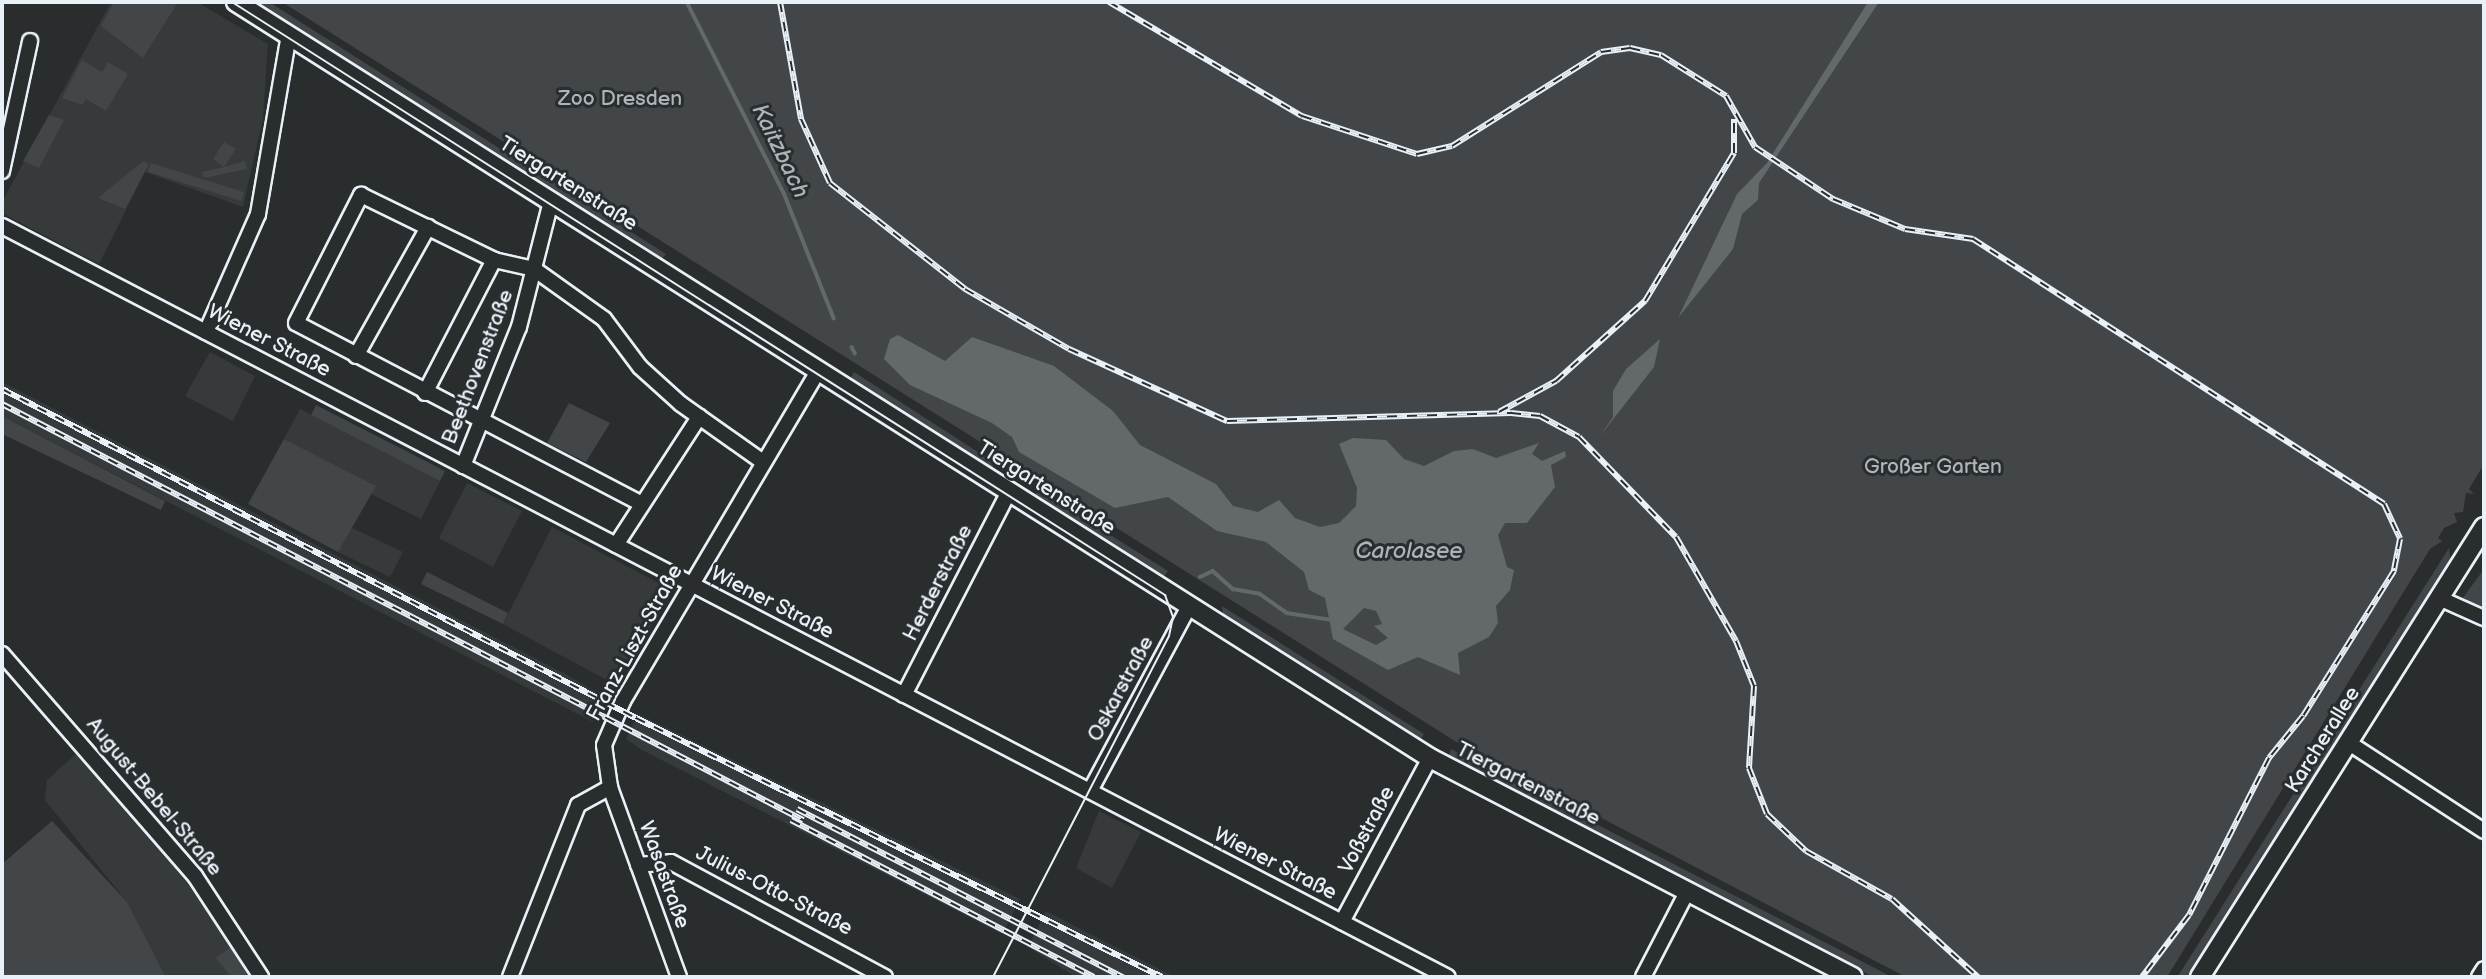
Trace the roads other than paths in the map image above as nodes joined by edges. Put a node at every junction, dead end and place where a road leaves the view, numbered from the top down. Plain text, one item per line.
1 (236, 2) edge
2 (289, 35) junction
3 (30, 41) dead end
4 (2, 171) edge
5 (551, 201) junction
6 (2, 226) edge
7 (428, 227) junction
8 (494, 260) junction
9 (534, 269) junction
10 (206, 332) junction
11 (356, 356) junction
12 (819, 370) junction
13 (425, 393) junction
14 (699, 417) junction
15 (483, 424) junction
16 (763, 462) junction
17 (463, 466) junction
18 (1009, 492) junction
19 (642, 504) junction
20 (2484, 527) edge
21 (616, 545) junction
22 (2479, 549) edge
23 (691, 584) junction
24 (2446, 603) junction
25 (1189, 606) junction
26 (2484, 618) edge
27 (2, 654) edge
28 (904, 695) junction
29 (2349, 743) junction
30 (1430, 758) junction
31 (610, 788) junction
32 (1090, 791) junction
33 (2484, 831) edge
34 (638, 864) junction
35 (1687, 892) junction
36 (1342, 922) junction
37 (2484, 970) edge
38 (261, 977) edge
39 (510, 977) edge
40 (679, 977) edge
41 (885, 977) edge
42 (1448, 977) edge
43 (1643, 977) edge
44 (1853, 977) edge
45 (2200, 977) edge
46 (2479, 977) edge

1 - 2 main road, Tiergartenstraße
2 - 5 main road, Tiergartenstraße
2 - 10 street
3 - 4 street
5 - 9 street, Beethovenstraße
5 - 12 main road, Tiergartenstraße
6 - 10 street, Wiener Straße
7 - 8 street
7 - 11 street
7 - 11 street
8 - 9 street
8 - 13 street
9 - 14 street
9 - 15 street, Beethovenstraße
10 - 17 street, Wiener Straße
11 - 13 street
12 - 16 street, Franz-Liszt-Straße
12 - 18 main road, Tiergartenstraße
13 - 15 street
14 - 16 street
14 - 19 street
15 - 17 street, Beethovenstraße
15 - 19 street
16 - 23 street, Franz-Liszt-Straße
17 - 21 street, Wiener Straße
18 - 25 main road, Tiergartenstraße
18 - 28 street, Herderstraße
19 - 21 street
20 - 22 main road, Karcherallee
21 - 23 street, Wiener Straße
22 - 24 main road, Karcherallee
23 - 28 street, Wiener Straße
23 - 31 street, Franz-Liszt-Straße
24 - 26 street
24 - 29 main road, Karcherallee
25 - 30 main road, Tiergartenstraße
25 - 32 street, Oskarstraße
27 - 38 street, August-Bebel-Straße
28 - 32 street, Wiener Straße
29 - 33 street
29 - 45 main road, Karcherallee
30 - 35 main road, Tiergartenstraße
30 - 36 street, Voßstraße
31 - 34 street, Wasastraße
31 - 39 street
32 - 36 street, Wiener Straße
34 - 40 street, Wasastraße
34 - 41 street, Julius-Otto-Straße
35 - 43 street
35 - 44 main road, Tiergartenstraße
36 - 42 street, Wiener Straße
37 - 46 street

